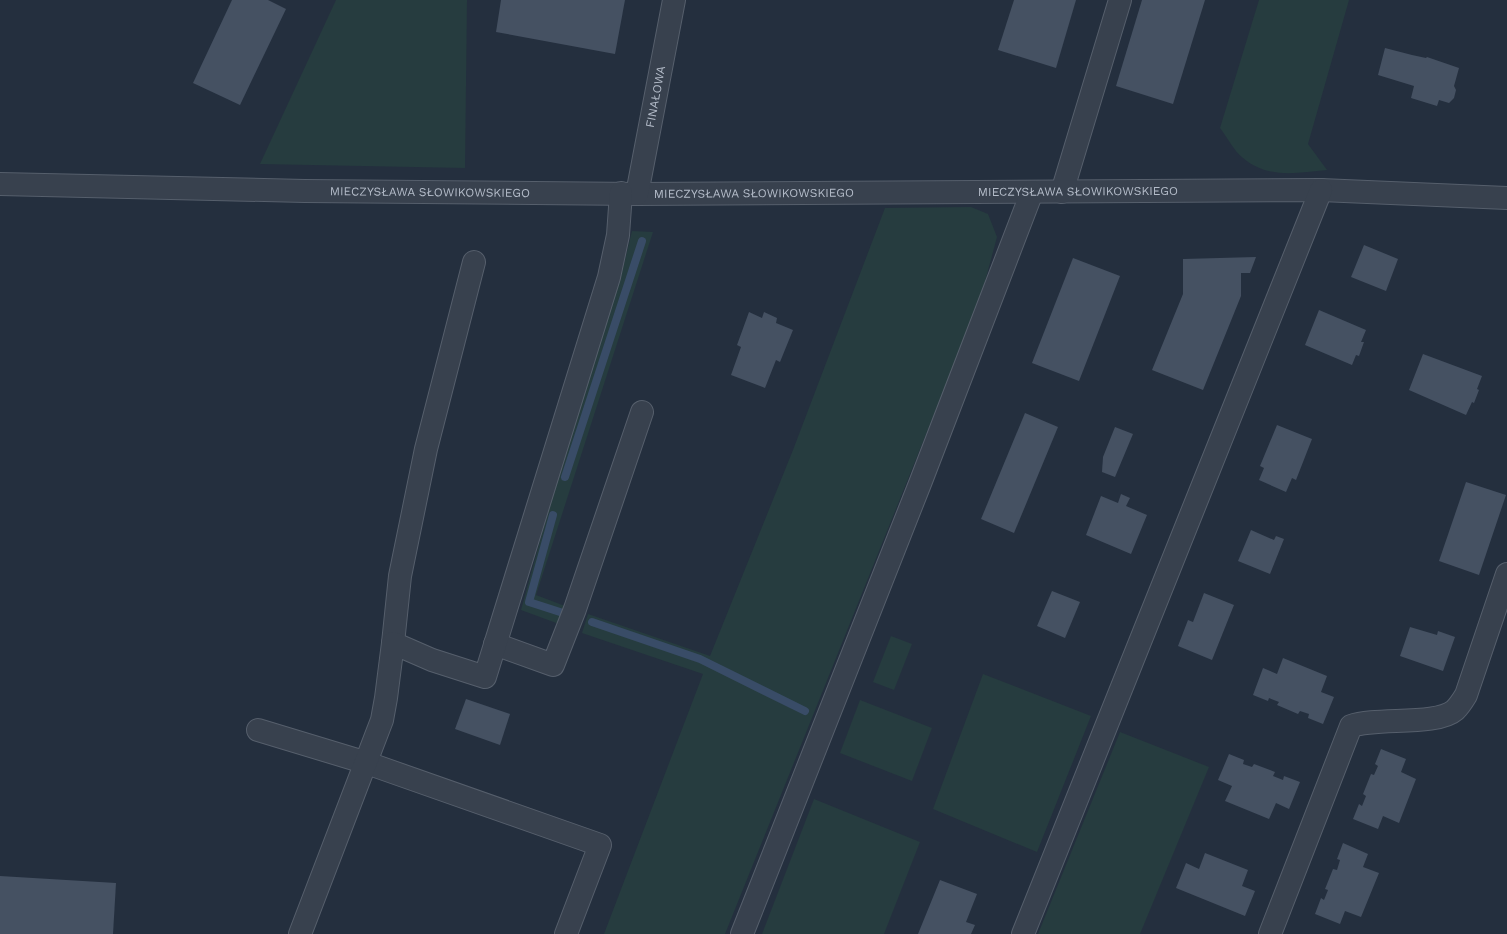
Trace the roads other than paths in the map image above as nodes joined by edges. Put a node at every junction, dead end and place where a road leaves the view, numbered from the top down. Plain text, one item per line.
1 (674, 0) edge
2 (1120, 0) edge
3 (0, 184) edge
4 (1321, 190) junction
5 (1032, 192) junction
6 (1062, 192) junction
7 (629, 194) junction
8 (1507, 198) edge
9 (474, 262) dead end
10 (642, 412) dead end
11 (1507, 574) edge
12 (393, 643) junction
13 (495, 644) junction
14 (258, 730) dead end
15 (367, 763) junction
16 (300, 934) edge
17 (566, 934) edge
18 (742, 934) edge
19 (1023, 934) edge
20 (1270, 934) edge

1 - 7 street, FINAŁOWA
2 - 6 street
3 - 7 street, MIECZYSŁAWA SŁOWIKOWSKIEGO
4 - 6 street, MIECZYSŁAWA SŁOWIKOWSKIEGO
4 - 8 street, MIECZYSŁAWA SŁOWIKOWSKIEGO
4 - 19 street
5 - 6 street, MIECZYSŁAWA SŁOWIKOWSKIEGO
5 - 7 street, MIECZYSŁAWA SŁOWIKOWSKIEGO
5 - 18 street
7 - 13 street, FINAŁOWA
9 - 12 street
10 - 13 street
11 - 20 street
12 - 13 street, FINAŁOWA
12 - 15 street
14 - 15 street
15 - 16 street
15 - 17 street

